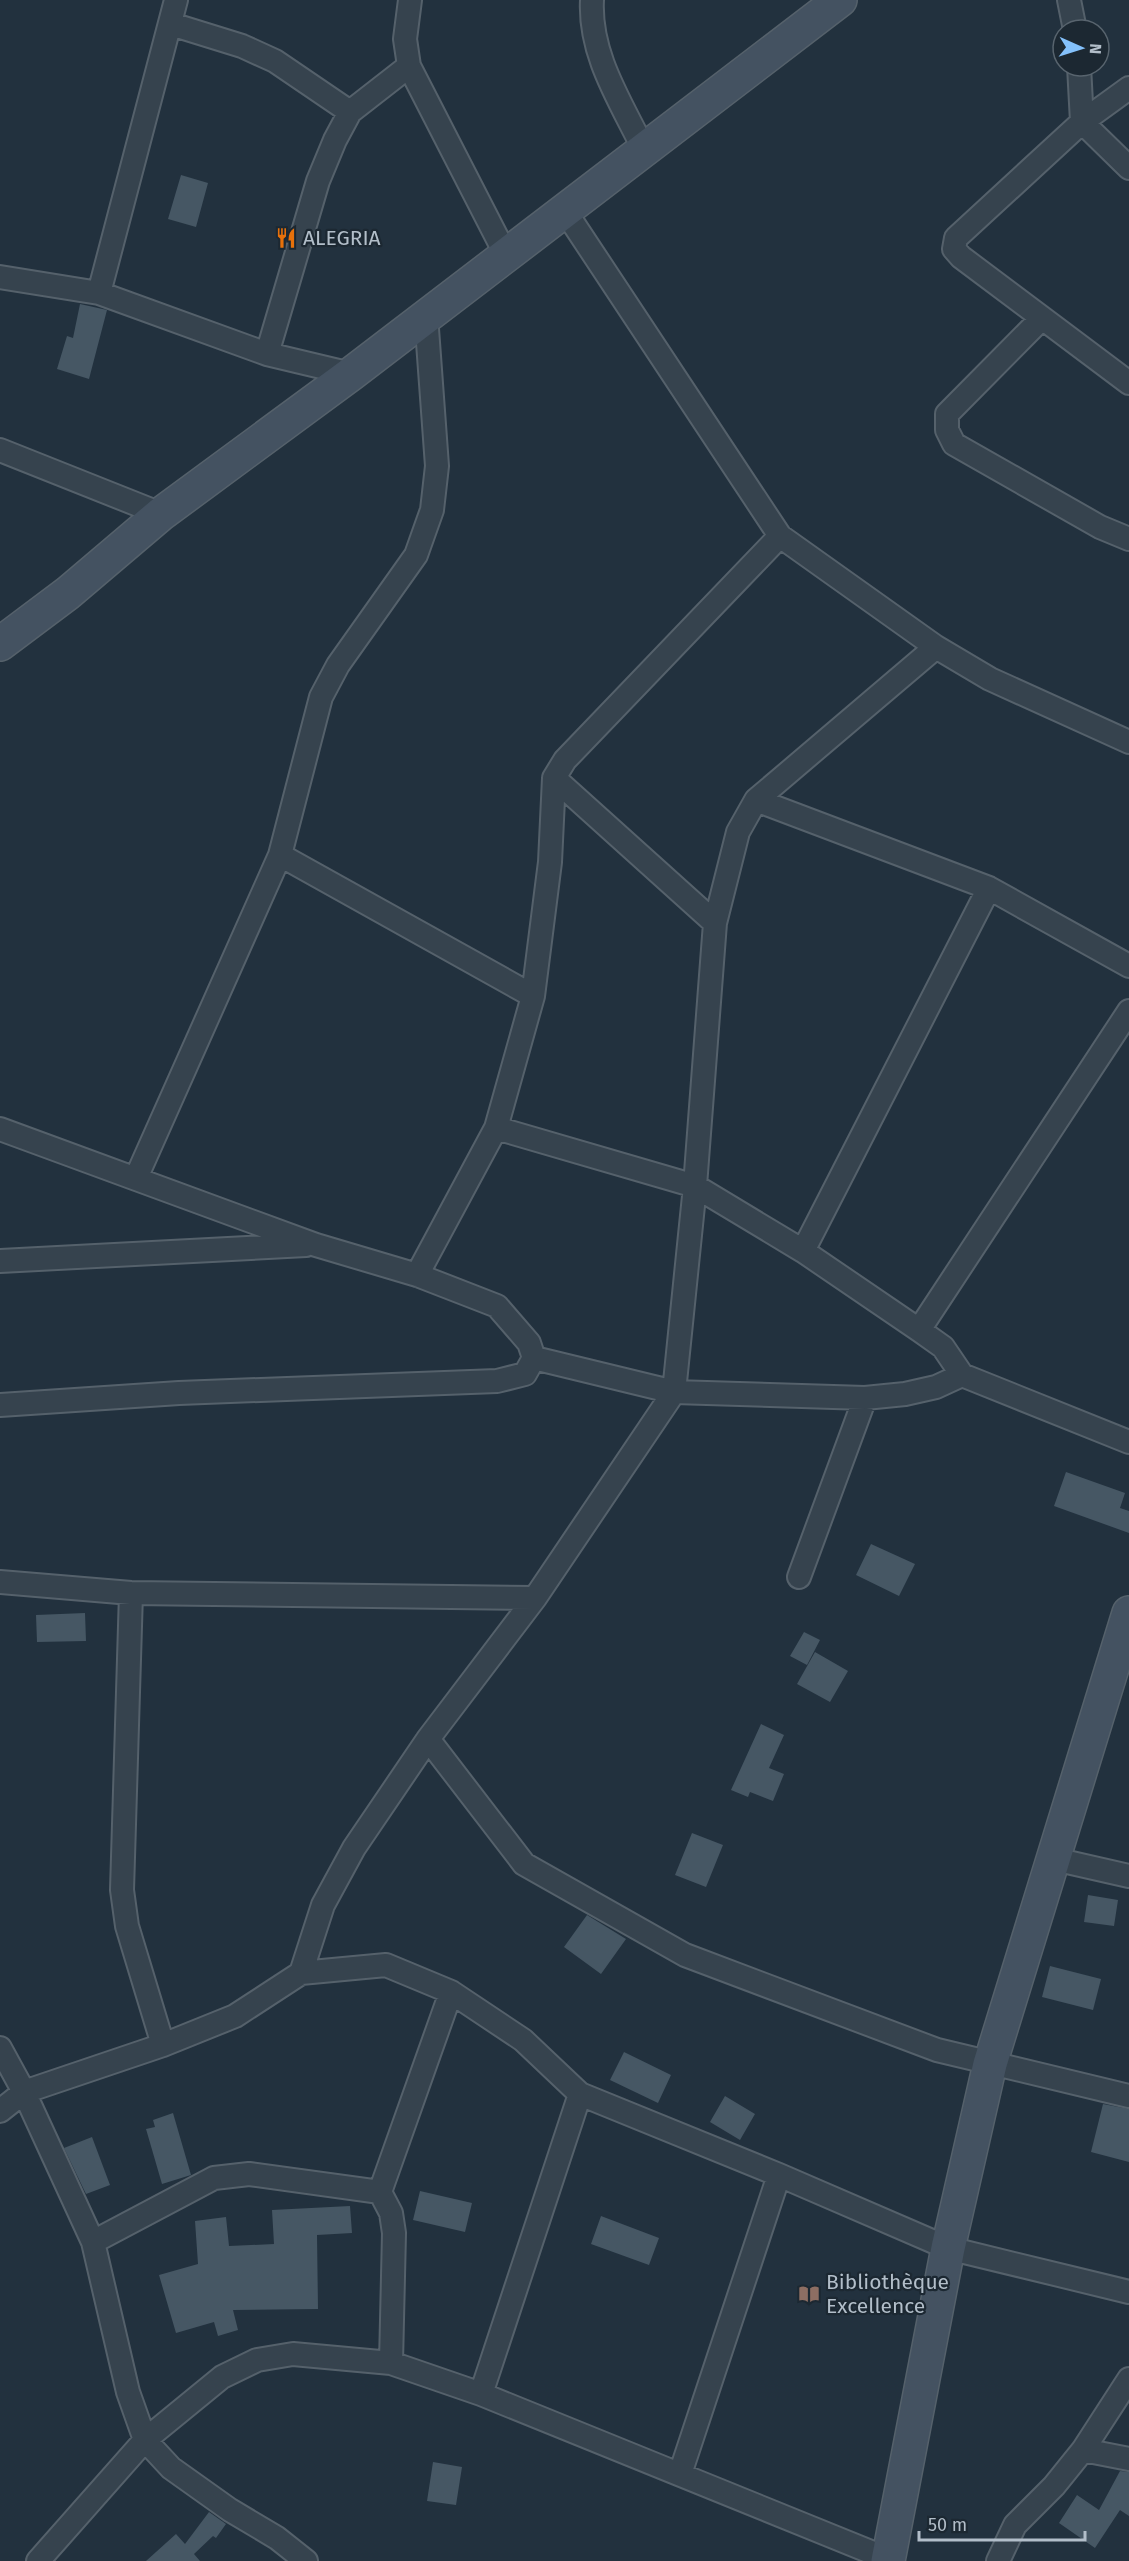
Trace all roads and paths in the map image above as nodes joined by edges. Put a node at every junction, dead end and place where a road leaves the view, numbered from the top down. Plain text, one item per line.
1 (176, 0) edge
2 (410, 0) edge
3 (592, 0) edge
4 (840, 0) edge
5 (1069, 0) edge
6 (810, 12) edge
7 (1073, 18) edge
8 (171, 24) junction
9 (409, 66) junction
10 (1079, 78) edge
11 (1129, 87) edge
12 (350, 112) junction
13 (1082, 122) junction
14 (644, 150) junction
15 (1129, 168) edge
16 (565, 211) junction
17 (506, 255) junction
18 (0, 277) edge
19 (99, 293) junction
20 (426, 315) junction
21 (1042, 318) junction
22 (267, 354) junction
23 (351, 374) junction
24 (1129, 383) edge
25 (0, 450) edge
26 (161, 514) junction
27 (780, 536) junction
28 (1129, 539) edge
29 (0, 644) edge
30 (936, 647) junction
31 (1129, 742) edge
32 (554, 778) junction
33 (756, 800) junction
34 (280, 855) junction
35 (989, 888) junction
36 (715, 923) junction
37 (1129, 966) edge
38 (533, 996) junction
39 (1129, 1011) edge
40 (496, 1128) junction
41 (0, 1129) edge
42 (136, 1178) junction
43 (695, 1186) junction
44 (316, 1245) junction
45 (803, 1251) junction
46 (0, 1261) edge
47 (417, 1275) junction
48 (919, 1330) junction
49 (534, 1358) junction
50 (962, 1375) junction
51 (674, 1392) junction
52 (865, 1398) junction
53 (0, 1405) edge
54 (1129, 1442) edge
55 (799, 1578) dead end
56 (0, 1582) edge
57 (131, 1593) junction
58 (535, 1598) junction
59 (1129, 1613) edge
60 (1124, 1654) edge
61 (428, 1738) junction
62 (1054, 1859) junction
63 (1129, 1876) edge
64 (301, 1973) junction
65 (451, 1992) junction
66 (163, 2045) junction
67 (0, 2048) edge
68 (990, 2064) junction
69 (24, 2092) junction
70 (580, 2094) junction
71 (1129, 2096) edge
72 (0, 2111) edge
73 (779, 2175) junction
74 (380, 2192) junction
75 (93, 2242) junction
76 (948, 2248) junction
77 (1129, 2292) edge
78 (391, 2363) junction
79 (1129, 2379) edge
80 (481, 2394) junction
81 (145, 2440) junction
82 (1083, 2450) junction
83 (1129, 2459) edge
84 (680, 2474) junction
85 (888, 2560) edge
86 (38, 2561) edge
87 (306, 2561) edge
88 (998, 2561) edge

1 - 8 street
2 - 9 street
3 - 14 street
4 - 6 main road
5 - 7 street
6 - 14 main road
8 - 12 street
8 - 19 street
9 - 12 street
9 - 17 street
10 - 13 street
11 - 13 street
12 - 22 street
13 - 15 street
13 - 21 street
14 - 16 main road
16 - 17 main road
16 - 27 street
17 - 20 main road
18 - 19 street
19 - 22 street
20 - 23 main road
20 - 34 street
21 - 24 street
21 - 28 street
22 - 23 street
23 - 26 main road
25 - 26 street
26 - 29 main road
27 - 30 street
27 - 32 street
30 - 31 street
30 - 33 street
32 - 36 street
32 - 38 street
33 - 35 street
33 - 36 street
34 - 38 street
34 - 42 street
35 - 37 street
35 - 45 street
36 - 43 street
38 - 40 street
39 - 48 street
40 - 43 street
40 - 47 street
41 - 42 street
42 - 44 street
43 - 45 street
43 - 51 street
44 - 46 street
44 - 47 street
45 - 48 street
47 - 49 street
48 - 50 street
49 - 51 street
49 - 53 street
50 - 52 street
50 - 54 street
51 - 52 street
51 - 58 street
52 - 55 street
56 - 57 street
57 - 58 street
57 - 66 street
58 - 61 street
59 - 60 main road
60 - 62 main road
61 - 64 street
61 - 68 street
62 - 63 street
62 - 68 main road
64 - 65 street
64 - 66 street
65 - 70 street
65 - 74 street
66 - 69 street
67 - 69 street
68 - 71 street
68 - 76 main road
69 - 72 street
69 - 75 street
70 - 73 street
70 - 80 street
73 - 76 street
73 - 84 street
74 - 75 street
74 - 78 street
75 - 81 street
76 - 77 street
76 - 85 main road
78 - 80 street
78 - 81 street
79 - 82 street
80 - 84 street
81 - 86 street
81 - 87 street
82 - 83 street
82 - 88 street
84 - 85 street

